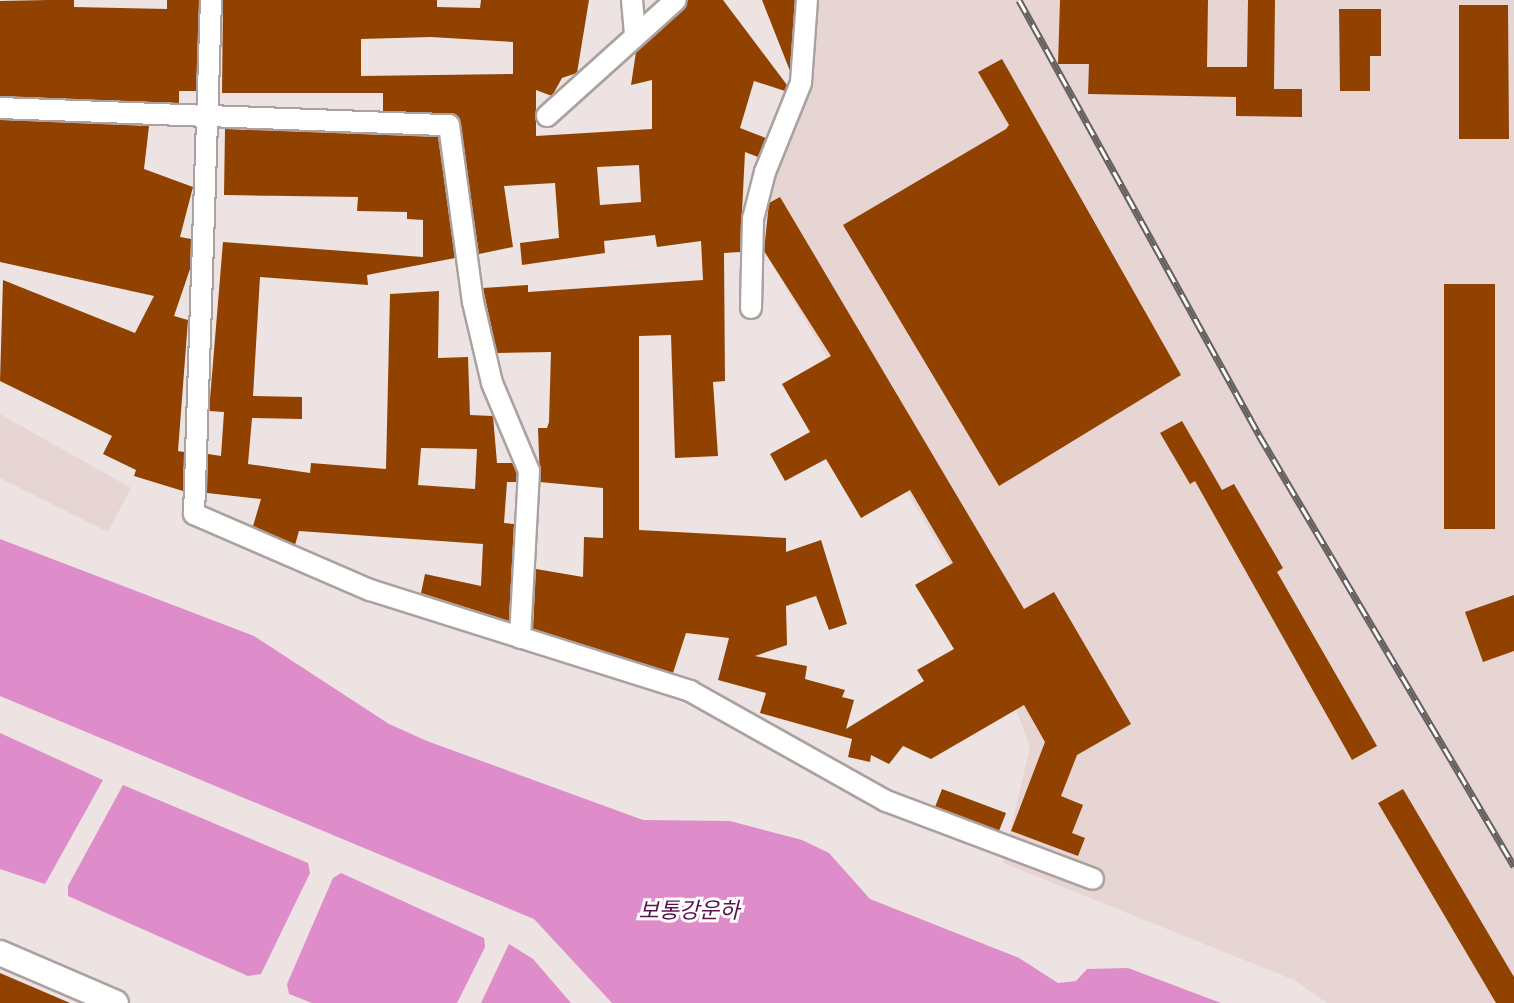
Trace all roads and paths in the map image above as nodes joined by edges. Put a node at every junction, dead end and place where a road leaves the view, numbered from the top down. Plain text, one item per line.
1 (212, 0) edge
2 (632, 0) edge
3 (676, 0) edge
4 (807, 0) edge
5 (635, 36) junction
6 (0, 108) edge
7 (547, 116) dead end
8 (207, 117) junction
9 (751, 308) dead end
10 (520, 638) junction
11 (1093, 879) dead end
12 (0, 953) edge
13 (116, 1003) edge

1 - 8 street
2 - 5 street
3 - 5 street
4 - 9 street
5 - 7 street
6 - 8 street
8 - 10 street
8 - 10 street
10 - 11 street
12 - 13 street

